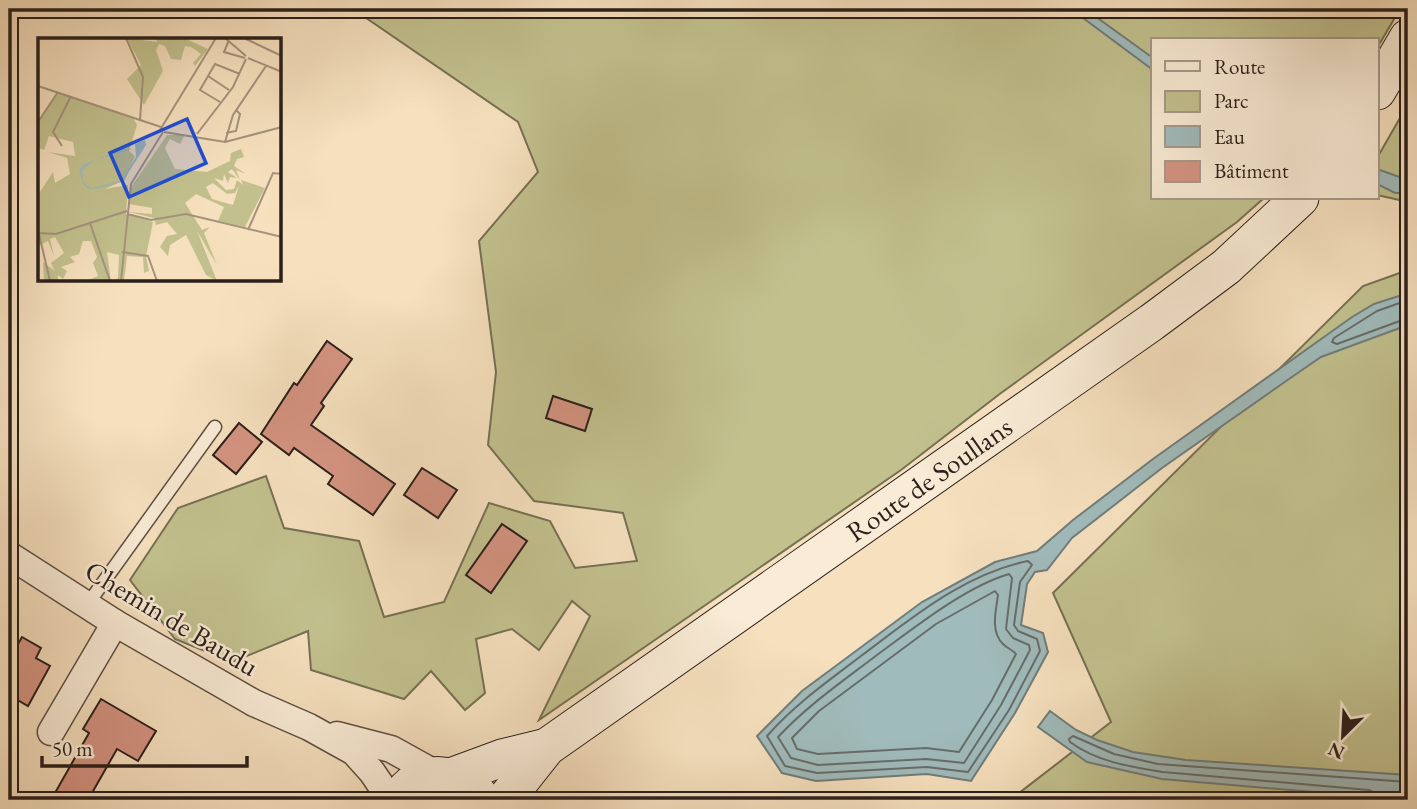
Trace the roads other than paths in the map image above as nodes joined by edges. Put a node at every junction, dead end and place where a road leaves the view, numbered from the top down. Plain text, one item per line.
1 (1408, 38) edge
2 (1378, 89) edge
3 (1298, 200) edge
4 (215, 427) dead end
5 (9, 555) edge
6 (87, 605) junction
7 (115, 623) junction
8 (309, 727) junction
9 (51, 732) dead end
10 (547, 747) junction
11 (446, 775) junction
12 (391, 800) edge
13 (399, 800) edge
14 (482, 800) edge
15 (505, 800) edge

1 - 2 main road
3 - 10 main road, Route de Soullans
4 - 6 lane
5 - 6 street, Chemin de Baudu
6 - 7 street, Chemin de Baudu
7 - 8 street, Chemin de Baudu
7 - 9 street
8 - 11 street, Chemin de Baudu
8 - 12 street, Chemin de Baudu
10 - 11 main road, Route de Soullans
10 - 15 main road, Route de Soullans
11 - 13 main road, Route de Soullans
11 - 14 main road

